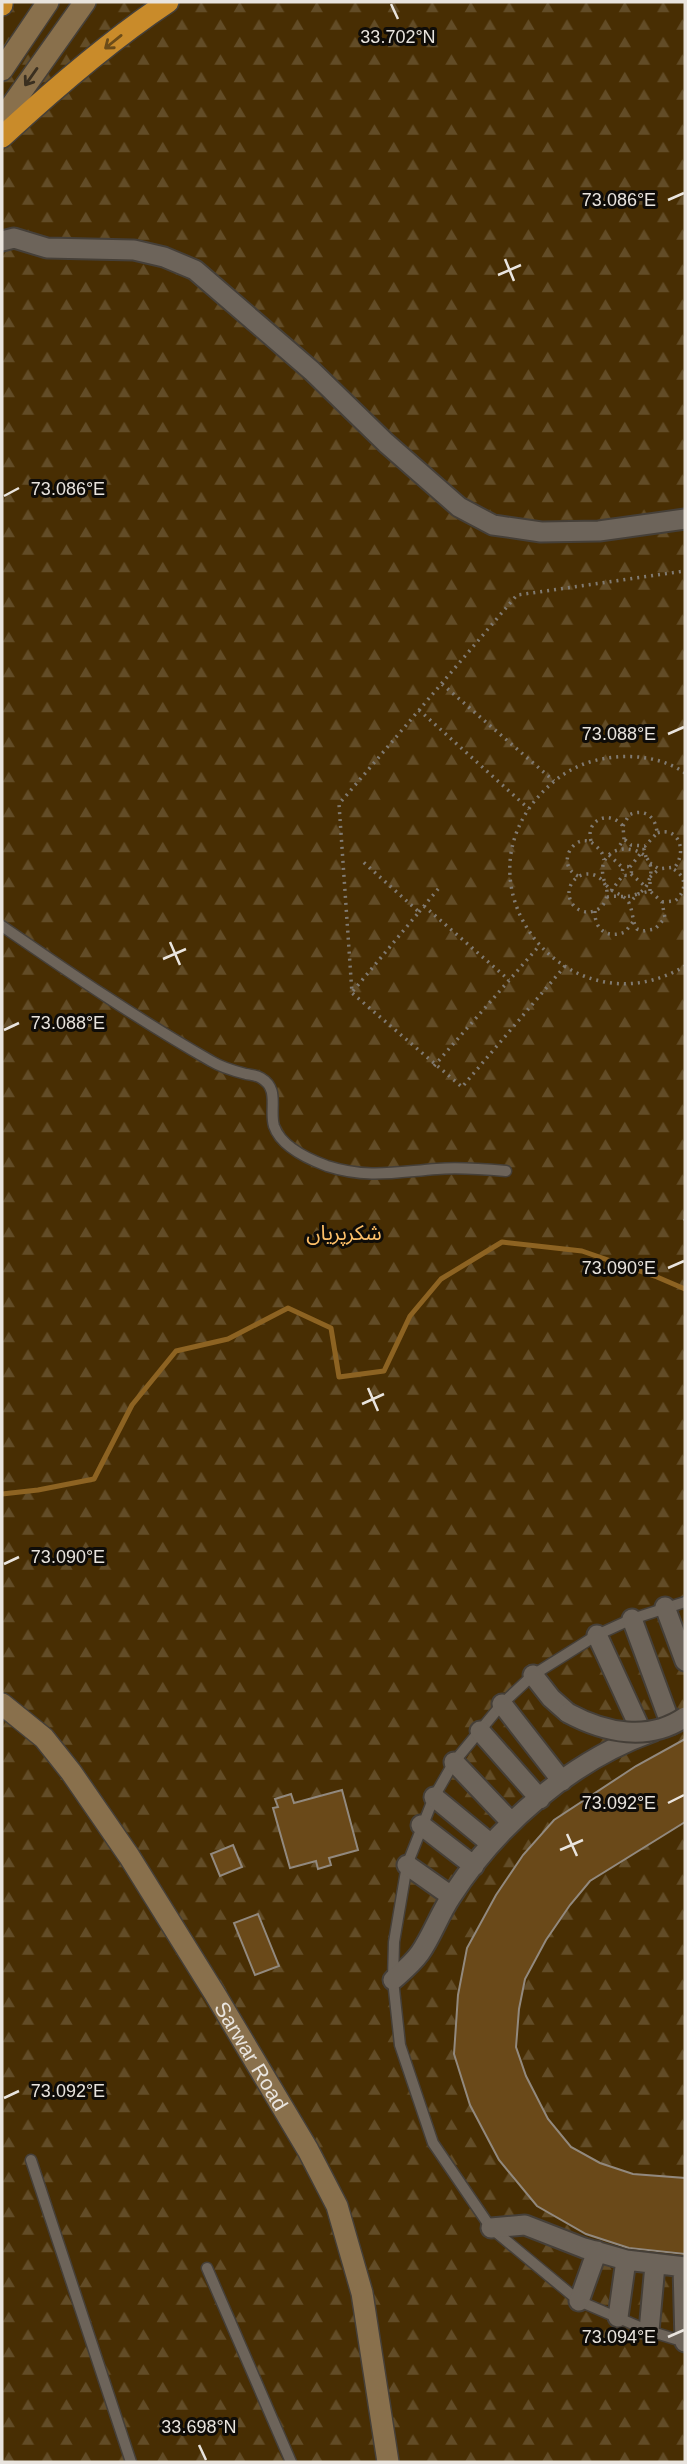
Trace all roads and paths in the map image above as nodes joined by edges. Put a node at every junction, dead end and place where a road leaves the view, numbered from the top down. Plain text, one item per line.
1 (48, 2) edge
2 (85, 2) edge
3 (168, 2) edge
4 (2, 70) edge
5 (2, 119) edge
6 (2, 137) edge
7 (2, 241) edge
8 (685, 519) edge
9 (685, 571) edge
10 (441, 684) junction
11 (419, 710) junction
12 (685, 773) edge
13 (554, 781) junction
14 (529, 808) junction
15 (623, 826) junction
16 (657, 832) junction
17 (624, 839) junction
18 (592, 841) junction
19 (647, 844) junction
20 (617, 849) junction
21 (603, 852) junction
22 (641, 853) junction
23 (609, 855) junction
24 (361, 860) dead end
25 (648, 861) junction
26 (604, 863) junction
27 (630, 867) junction
28 (624, 868) junction
29 (671, 868) dead end
30 (659, 869) junction
31 (624, 874) junction
32 (631, 874) junction
33 (596, 875) junction
34 (578, 876) junction
35 (650, 877) junction
36 (606, 885) junction
37 (646, 887) junction
38 (439, 888) dead end
39 (611, 891) junction
40 (650, 891) junction
41 (638, 894) junction
42 (619, 895) junction
43 (607, 897) junction
44 (662, 902) junction
45 (629, 903) junction
46 (424, 906) junction
47 (595, 911) junction
48 (419, 912) junction
49 (633, 922) junction
50 (2, 926) edge
51 (540, 945) junction
52 (565, 966) junction
53 (685, 966) edge
54 (510, 980) junction
55 (352, 993) junction
56 (435, 1066) junction
57 (506, 1171) dead end
58 (685, 1602) edge
59 (666, 1607) junction
60 (632, 1619) junction
61 (597, 1635) junction
62 (685, 1661) edge
63 (533, 1675) junction
64 (2, 1704) edge
65 (502, 1704) junction
66 (681, 1720) edge
67 (480, 1731) junction
68 (643, 1735) junction
69 (454, 1762) junction
70 (562, 1781) junction
71 (434, 1797) junction
72 (540, 1799) junction
73 (511, 1822) junction
74 (421, 1825) junction
75 (491, 1844) junction
76 (407, 1865) junction
77 (474, 1866) junction
78 (451, 1896) junction
79 (393, 1980) junction
80 (31, 2160) dead end
81 (491, 2228) junction
82 (597, 2251) junction
83 (626, 2260) junction
84 (655, 2265) junction
85 (684, 2267) edge
86 (207, 2268) dead end
87 (579, 2301) junction
88 (618, 2317) junction
89 (649, 2331) junction
90 (685, 2342) edge
91 (131, 2462) edge
92 (291, 2462) edge
93 (387, 2462) edge

1 - 4 main road
2 -> 5 main road
3 -> 6 highway
7 - 8 street
9 - 10 path
10 - 11 path
10 - 13 path
11 - 14 path
11 - 55 path
12 - 13 path
13 - 14 path
14 - 51 path
15 - 16 path
15 - 17 path
15 - 18 path
16 - 19 path
16 - 30 path
17 - 19 path
17 - 20 path
18 - 21 path
18 - 34 path
19 - 25 path
20 - 21 path
20 - 22 path
20 - 23 path
21 - 26 path
22 - 25 path
22 - 27 path
23 - 26 path
23 - 28 path
24 - 48 path
25 - 30 path
25 - 35 path
26 - 33 path
26 - 36 path
27 - 28 path
27 - 32 path
28 - 31 path
29 - 44 path
30 - 35 path
31 - 32 path
31 - 39 path
32 - 37 path
33 - 34 path
33 - 36 path
34 - 47 path
35 - 37 path
35 - 40 path
36 - 39 path
36 - 43 path
37 - 41 path
38 - 46 path
39 - 42 path
40 - 41 path
40 - 44 path
41 - 42 path
41 - 45 path
42 - 43 path
42 - 45 path
43 - 47 path
44 - 49 path
45 - 49 path
46 - 48 path
46 - 54 path
47 - 49 path
48 - 55 path
50 - 57 lane
51 - 52 path
51 - 54 path
52 - 53 path
52 - 56 path
54 - 56 path
55 - 56 path
58 - 59 lane
59 - 60 lane
59 - 62 street
60 - 61 lane
60 - 66 street
61 - 63 lane
61 - 68 street
63 - 65 lane
63 - 66 street, bridge
64 - 93 main road, Sarwar Road
65 - 67 lane
65 - 70 street
66 - 68 street
67 - 69 lane
67 - 72 street
68 - 70 street
69 - 71 lane
69 - 73 street
70 - 72 street
71 - 74 lane
71 - 75 street
72 - 73 street
73 - 75 street
74 - 76 lane
74 - 77 street
75 - 77 street
76 - 78 street
76 - 79 lane
77 - 78 street
78 - 79 street
79 - 81 lane
80 - 91 lane
81 - 82 street
81 - 87 lane
82 - 83 street
82 - 87 street
83 - 84 street
83 - 88 street
84 - 85 street
84 - 89 street
85 - 90 street
86 - 92 lane
87 - 88 lane
88 - 89 lane
89 - 90 lane

